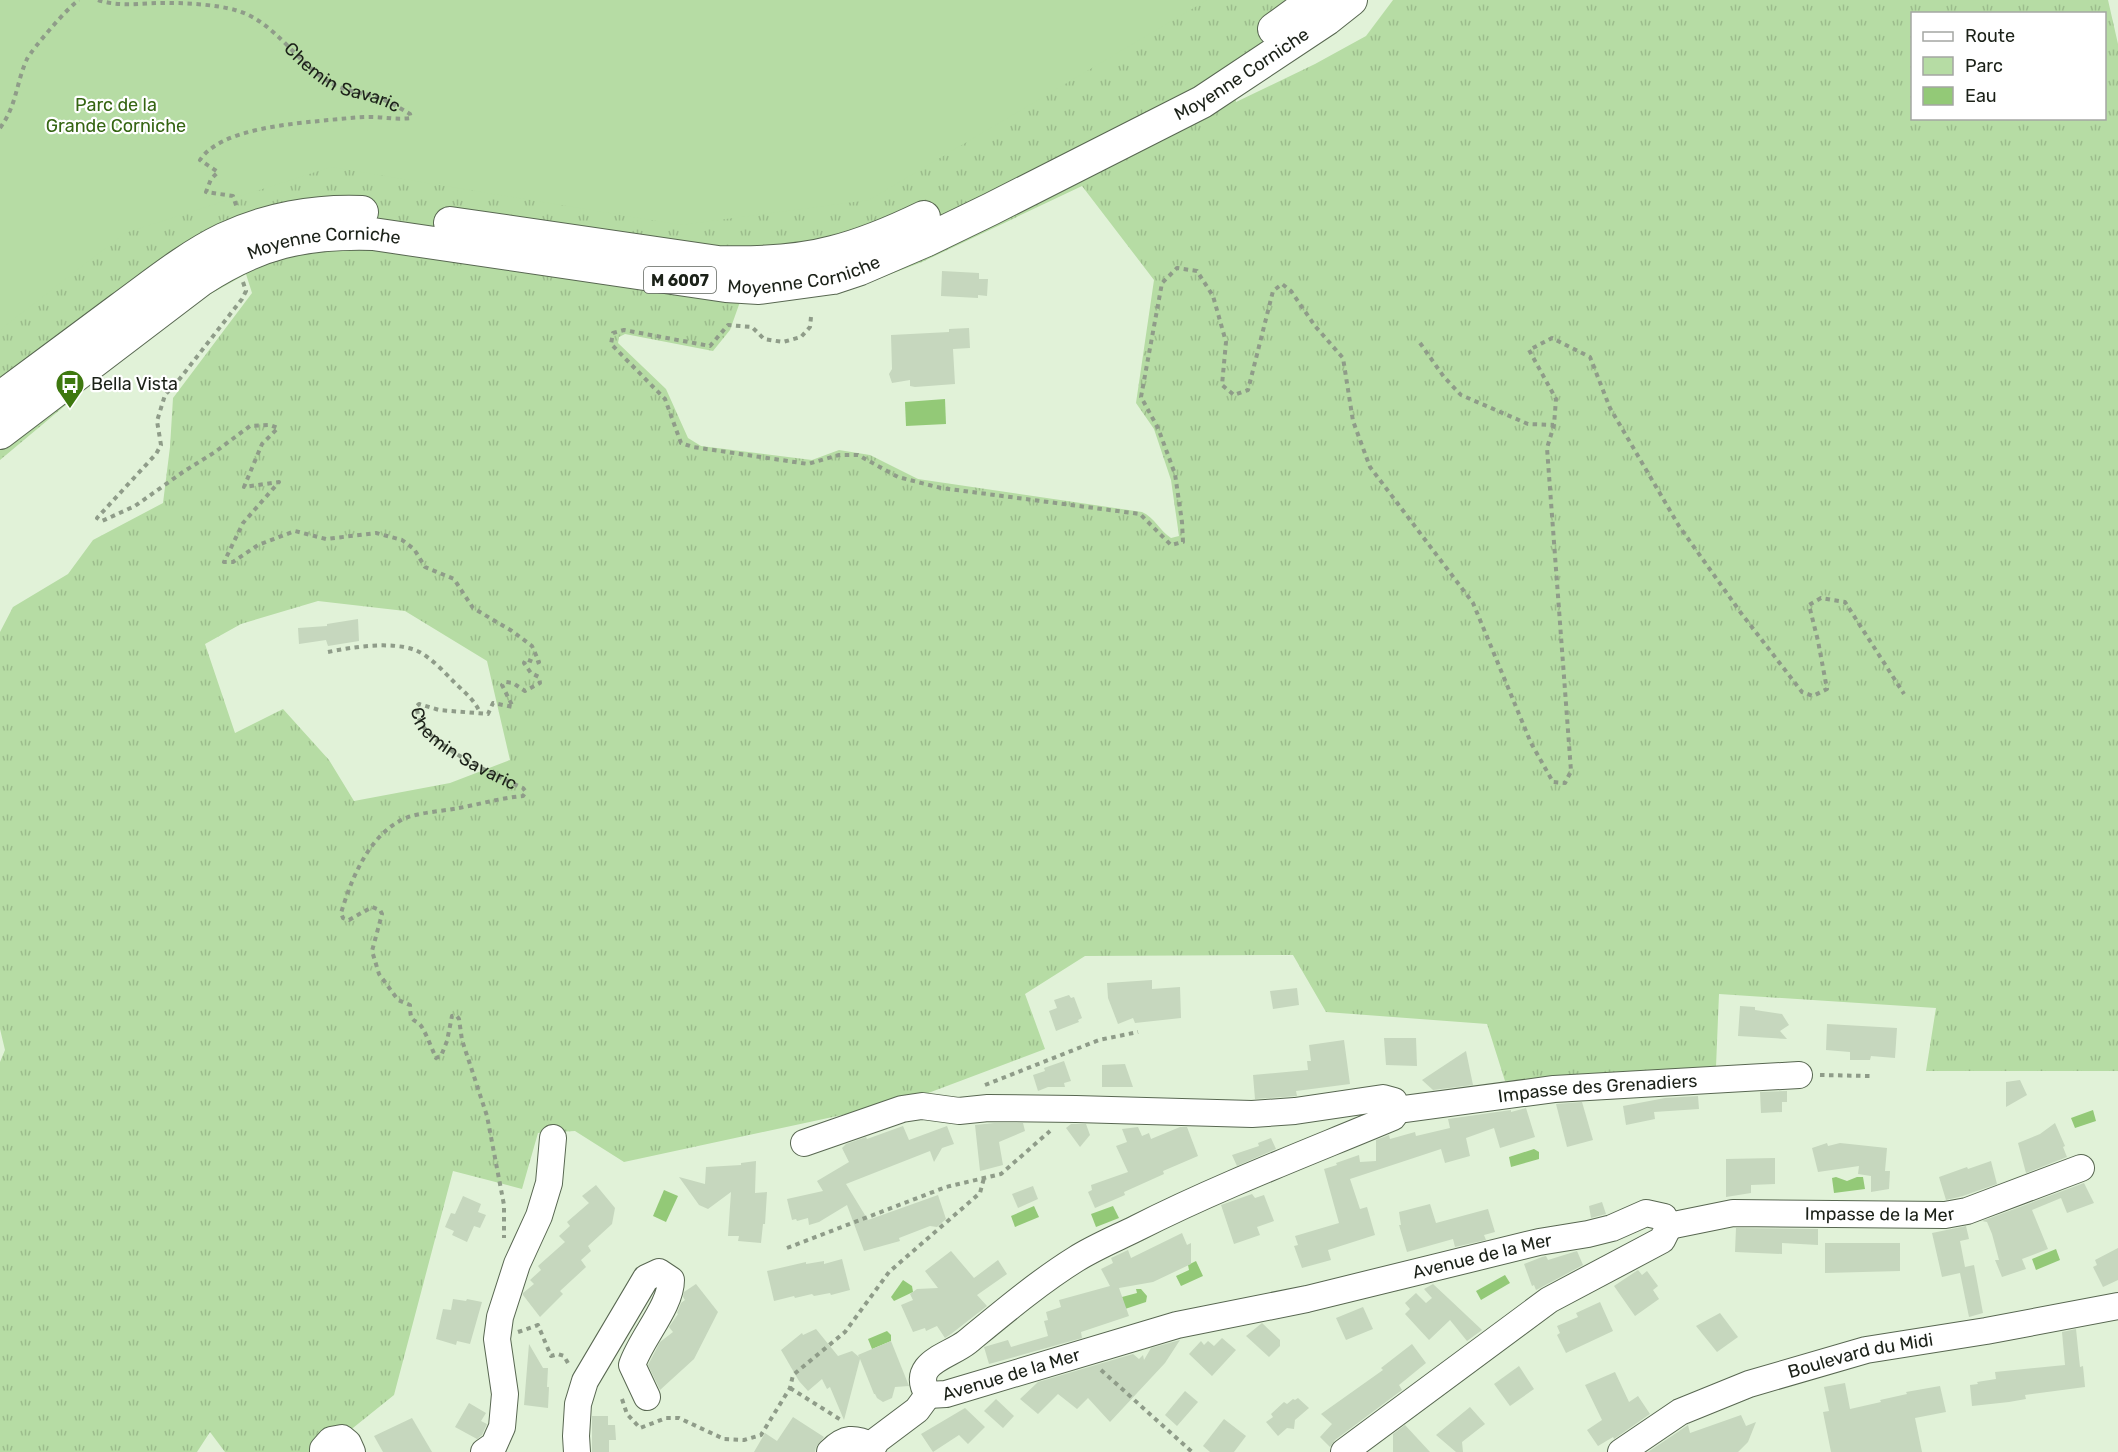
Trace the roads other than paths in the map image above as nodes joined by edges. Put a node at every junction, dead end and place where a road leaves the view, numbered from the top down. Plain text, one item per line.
1 (1314, 0) edge
2 (1351, 0) edge
3 (0, 399) edge
4 (0, 433) edge
5 (1799, 1075) road end
6 (1397, 1110) junction
7 (553, 1138) dead end
8 (804, 1143) dead end
9 (2081, 1168) dead end
10 (1669, 1226) junction
11 (2118, 1306) edge
12 (928, 1395) junction
13 (647, 1397) dead end
14 (874, 1446) edge
15 (492, 1450) edge
16 (323, 1452) edge
17 (351, 1452) edge
18 (577, 1452) edge
19 (830, 1452) edge
20 (1344, 1452) edge
21 (1621, 1452) edge

1 - 3 main road, Moyenne Corniche / M 6007
2 - 4 main road, Moyenne Corniche / M 6007
5 - 6 street, Impasse des Grenadiers
6 - 8 street
6 - 12 street, Avenue de la Mer
7 - 15 street
9 - 10 street, Impasse de la Mer
10 - 12 street, Avenue de la Mer
10 - 20 street
11 - 21 street, Boulevard du Midi
12 - 14 street
13 - 18 street
14 - 19 street
16 - 17 street

